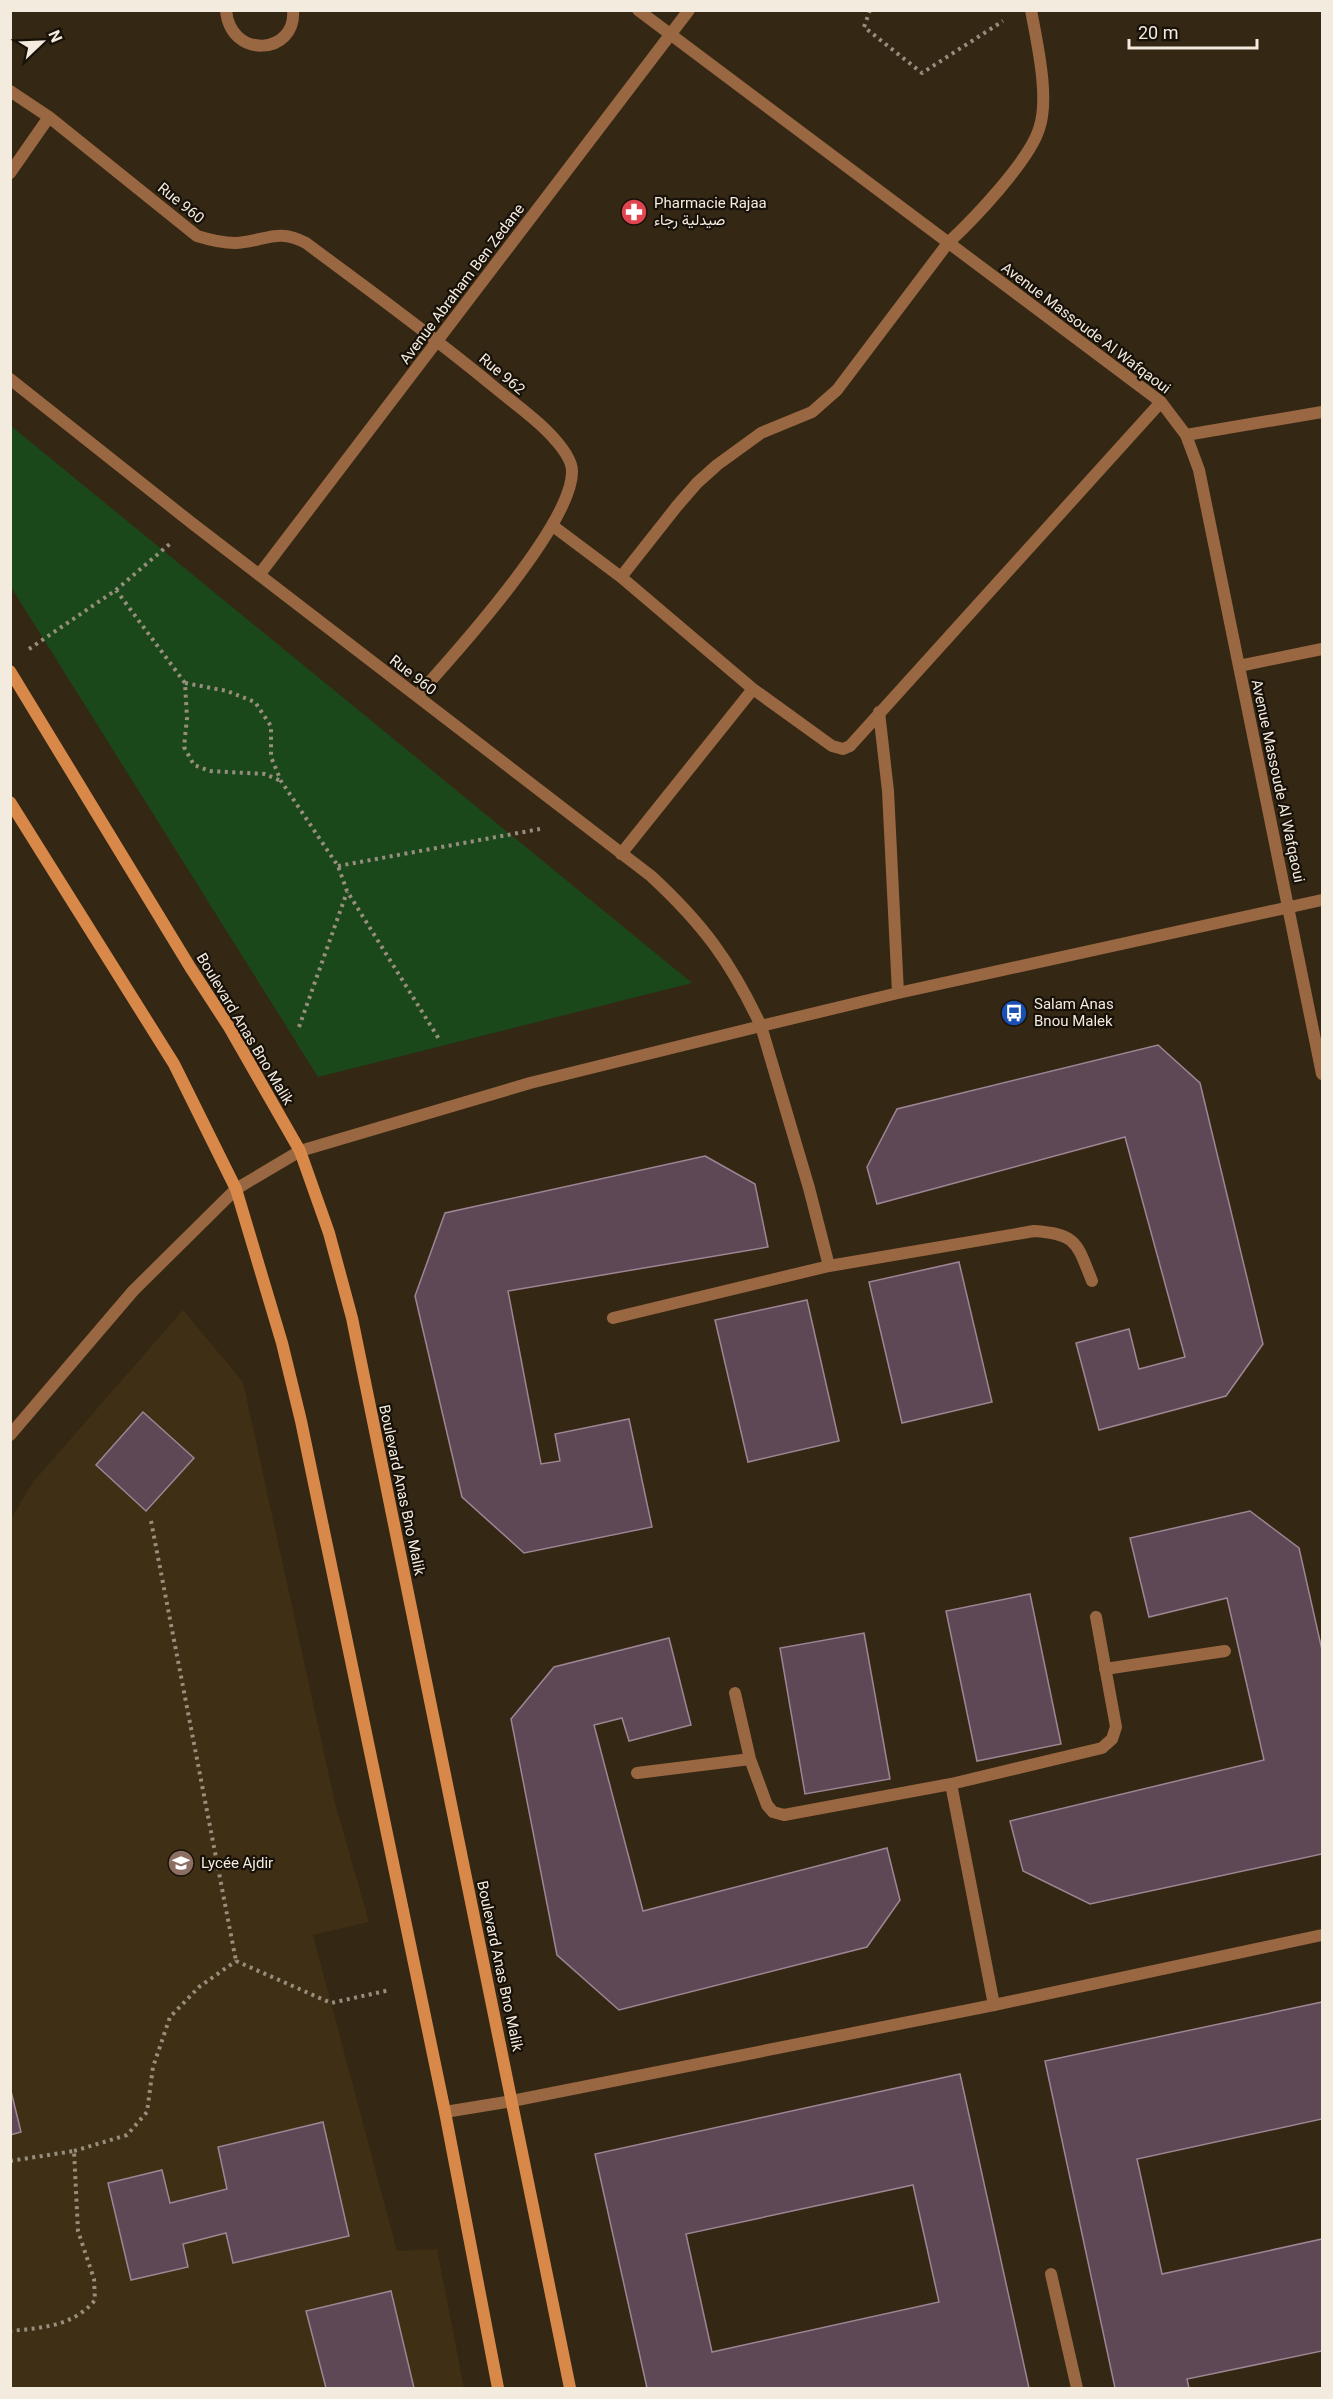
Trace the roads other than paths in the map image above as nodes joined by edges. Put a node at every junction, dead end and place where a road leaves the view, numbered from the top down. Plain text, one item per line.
1 (226, 10) edge
2 (293, 10) edge
3 (638, 10) edge
4 (689, 10) edge
5 (1031, 10) edge
6 (670, 36) junction
7 (10, 91) edge
8 (49, 117) junction
9 (10, 173) edge
10 (948, 243) junction
11 (438, 340) junction
12 (10, 379) edge
13 (1161, 402) junction
14 (1323, 412) edge
15 (1186, 435) junction
16 (553, 526) junction
17 (259, 575) junction
18 (621, 577) junction
19 (1323, 649) edge
20 (1239, 666) junction
21 (10, 671) edge
22 (753, 689) junction
23 (417, 696) junction
24 (879, 712) junction
25 (10, 802) edge
26 (621, 854) junction
27 (1323, 900) edge
28 (1288, 907) junction
29 (898, 993) junction
30 (761, 1026) junction
31 (1323, 1074) edge
32 (300, 1151) junction
33 (236, 1189) junction
34 (829, 1266) junction
35 (1092, 1281) dead end
36 (614, 1318) dead end
37 (10, 1435) edge
38 (1096, 1617) dead end
39 (1225, 1650) dead end
40 (1105, 1669) junction
41 (735, 1693) dead end
42 (750, 1759) junction
43 (637, 1773) dead end
44 (951, 1784) junction
45 (1323, 1935) edge
46 (994, 2005) junction
47 (512, 2101) junction
48 (445, 2112) junction
49 (1051, 2274) dead end
50 (498, 2388) edge
51 (570, 2388) edge
52 (1077, 2388) edge

1 - 2 street
3 - 6 street, Avenue Massoude Al Wafqaoui
4 - 6 street, Avenue Abraham Ben Zedane
5 - 10 street
6 - 10 street, Avenue Massoude Al Wafqaoui
6 - 11 street, Avenue Abraham Ben Zedane
7 - 8 street, Rue 960
8 - 9 street
8 - 11 street, Rue 960
10 - 13 street, Avenue Massoude Al Wafqaoui
10 - 18 street
11 - 16 street, Rue 962
11 - 17 street, Avenue Abraham Ben Zedane
12 - 17 street, Rue 960
13 - 15 street, Avenue Massoude Al Wafqaoui
13 - 24 street
14 - 15 street
15 - 20 street, Avenue Massoude Al Wafqaoui
16 - 18 street
16 - 23 street
17 - 23 street, Rue 960
18 - 22 street
19 - 20 street
20 - 28 street, Avenue Massoude Al Wafqaoui
21 - 32 street, Boulevard Anas Bno Malik
22 - 24 street
22 - 26 street
23 - 26 street, Rue 960
24 - 29 street
25 - 33 street
26 - 30 street, Rue 960
27 - 28 street
28 - 29 street
28 - 31 street, Avenue Massoude Al Wafqaoui
29 - 30 street
30 - 32 street
30 - 34 street, Rue 960
32 - 33 street
32 - 47 street, Boulevard Anas Bno Malik
33 - 37 street
33 - 48 street
34 - 35 street
34 - 36 street
38 - 40 street
39 - 40 street
40 - 44 street
41 - 42 street
42 - 43 street
42 - 44 street
44 - 46 street
45 - 46 street
46 - 47 street
47 - 48 street
47 - 51 street, Boulevard Anas Bno Malik
48 - 50 street
49 - 52 street

